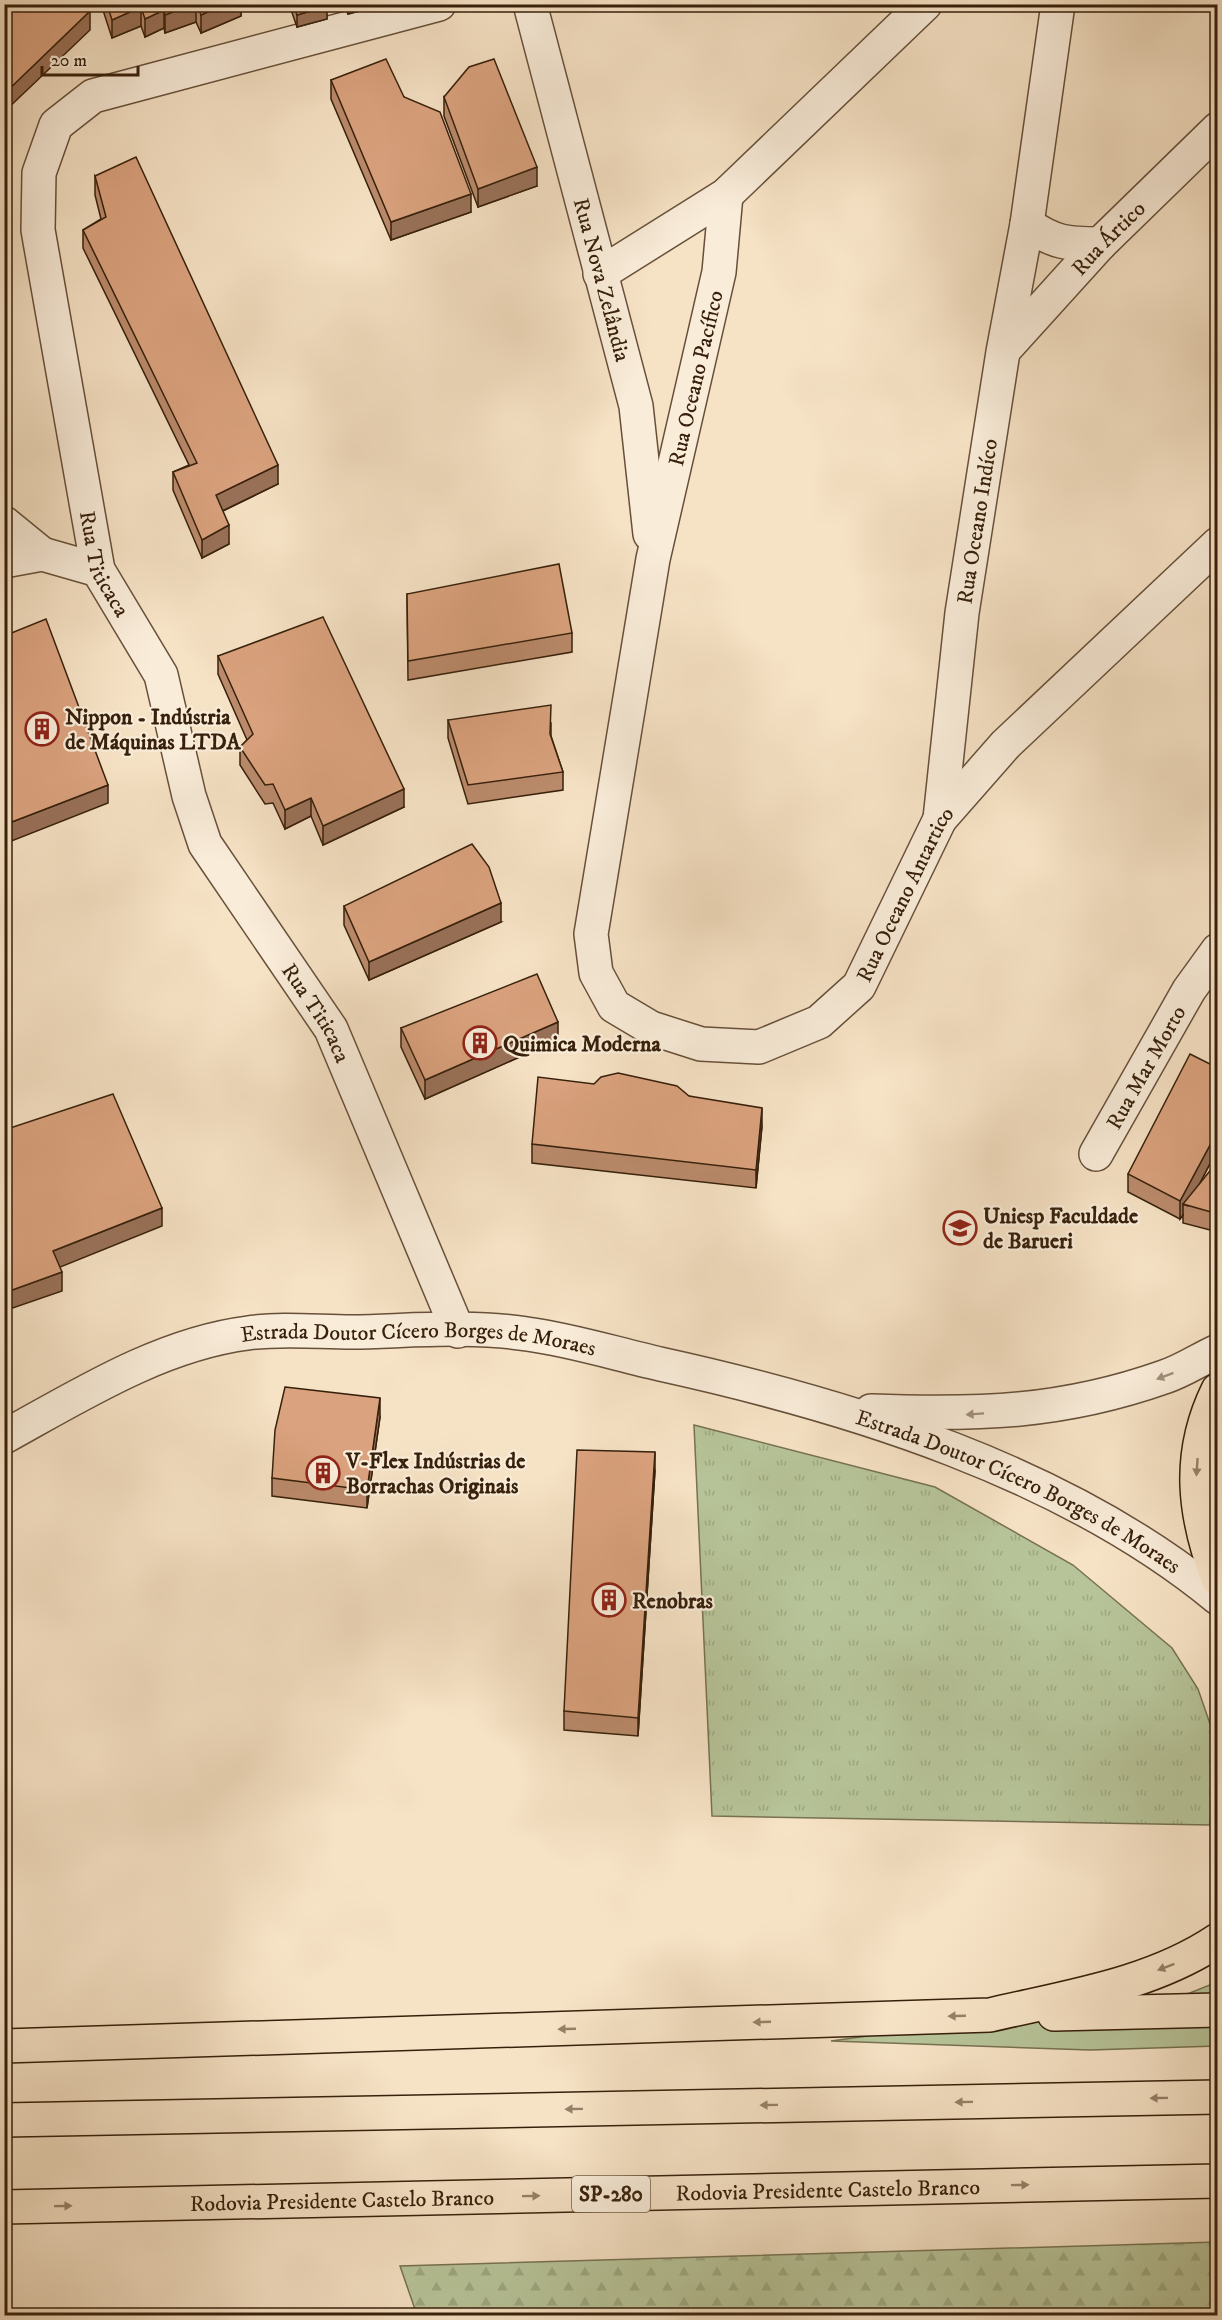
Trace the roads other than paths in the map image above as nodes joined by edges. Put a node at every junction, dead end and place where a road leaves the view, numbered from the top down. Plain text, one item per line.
1 (439, 4) edge
2 (530, 4) edge
3 (925, 4) edge
4 (1058, 4) edge
5 (1218, 129) edge
6 (726, 195) junction
7 (1027, 224) junction
8 (1100, 244) junction
9 (600, 274) junction
10 (1003, 352) junction
11 (4, 523) edge
12 (1218, 544) edge
13 (42, 554) junction
14 (653, 559) junction
15 (4, 561) edge
16 (98, 570) junction
17 (940, 819) junction
18 (1218, 950) edge
19 (1096, 1154) dead end
20 (458, 1331) junction
21 (1218, 1351) edge
22 (1218, 1390) edge
23 (846, 1410) junction
24 (4, 1437) edge
25 (1218, 1579) edge
26 (1218, 1598) edge
27 (1218, 1940) edge
28 (1218, 2010) edge
29 (990, 2015) junction
30 (4, 2046) edge
31 (1218, 2097) edge
32 (4, 2120) edge
33 (1218, 2181) edge
34 (4, 2207) edge

1 - 16 street, Rua Titicaca
2 - 9 street, Rua Nova Zelândia
3 - 6 street
4 - 7 street, Rua Oceano Indíco
5 - 8 street, Rua Ártico
6 - 9 street
6 - 14 street, Rua Oceano Pacífico
7 - 8 street
7 - 10 street, Rua Oceano Indíco
8 - 10 street, Rua Ártico
9 - 14 street, Rua Nova Zelândia
10 - 17 street, Rua Oceano Indíco
11 - 13 street
12 - 17 street, Rua Oceano Antartico
13 - 15 street
13 - 16 street
14 - 17 street, Rua Oceano Antartico
16 - 20 street, Rua Titicaca
18 - 19 street, Rua Mar Morto
20 - 23 street, Estrada Doutor Cícero Borges de Moraes
20 - 24 street, Estrada Doutor Cícero Borges de Moraes
21 -> 23 street, Estrada Doutor Cícero Borges de Moraes
22 -> 25 main road
23 - 26 street, Estrada Doutor Cícero Borges de Moraes
27 -> 29 main road
28 - 29 main road
29 -> 30 main road
31 -> 32 main road
34 -> 33 main road, Rodovia Presidente Castelo Branco / SP-280

